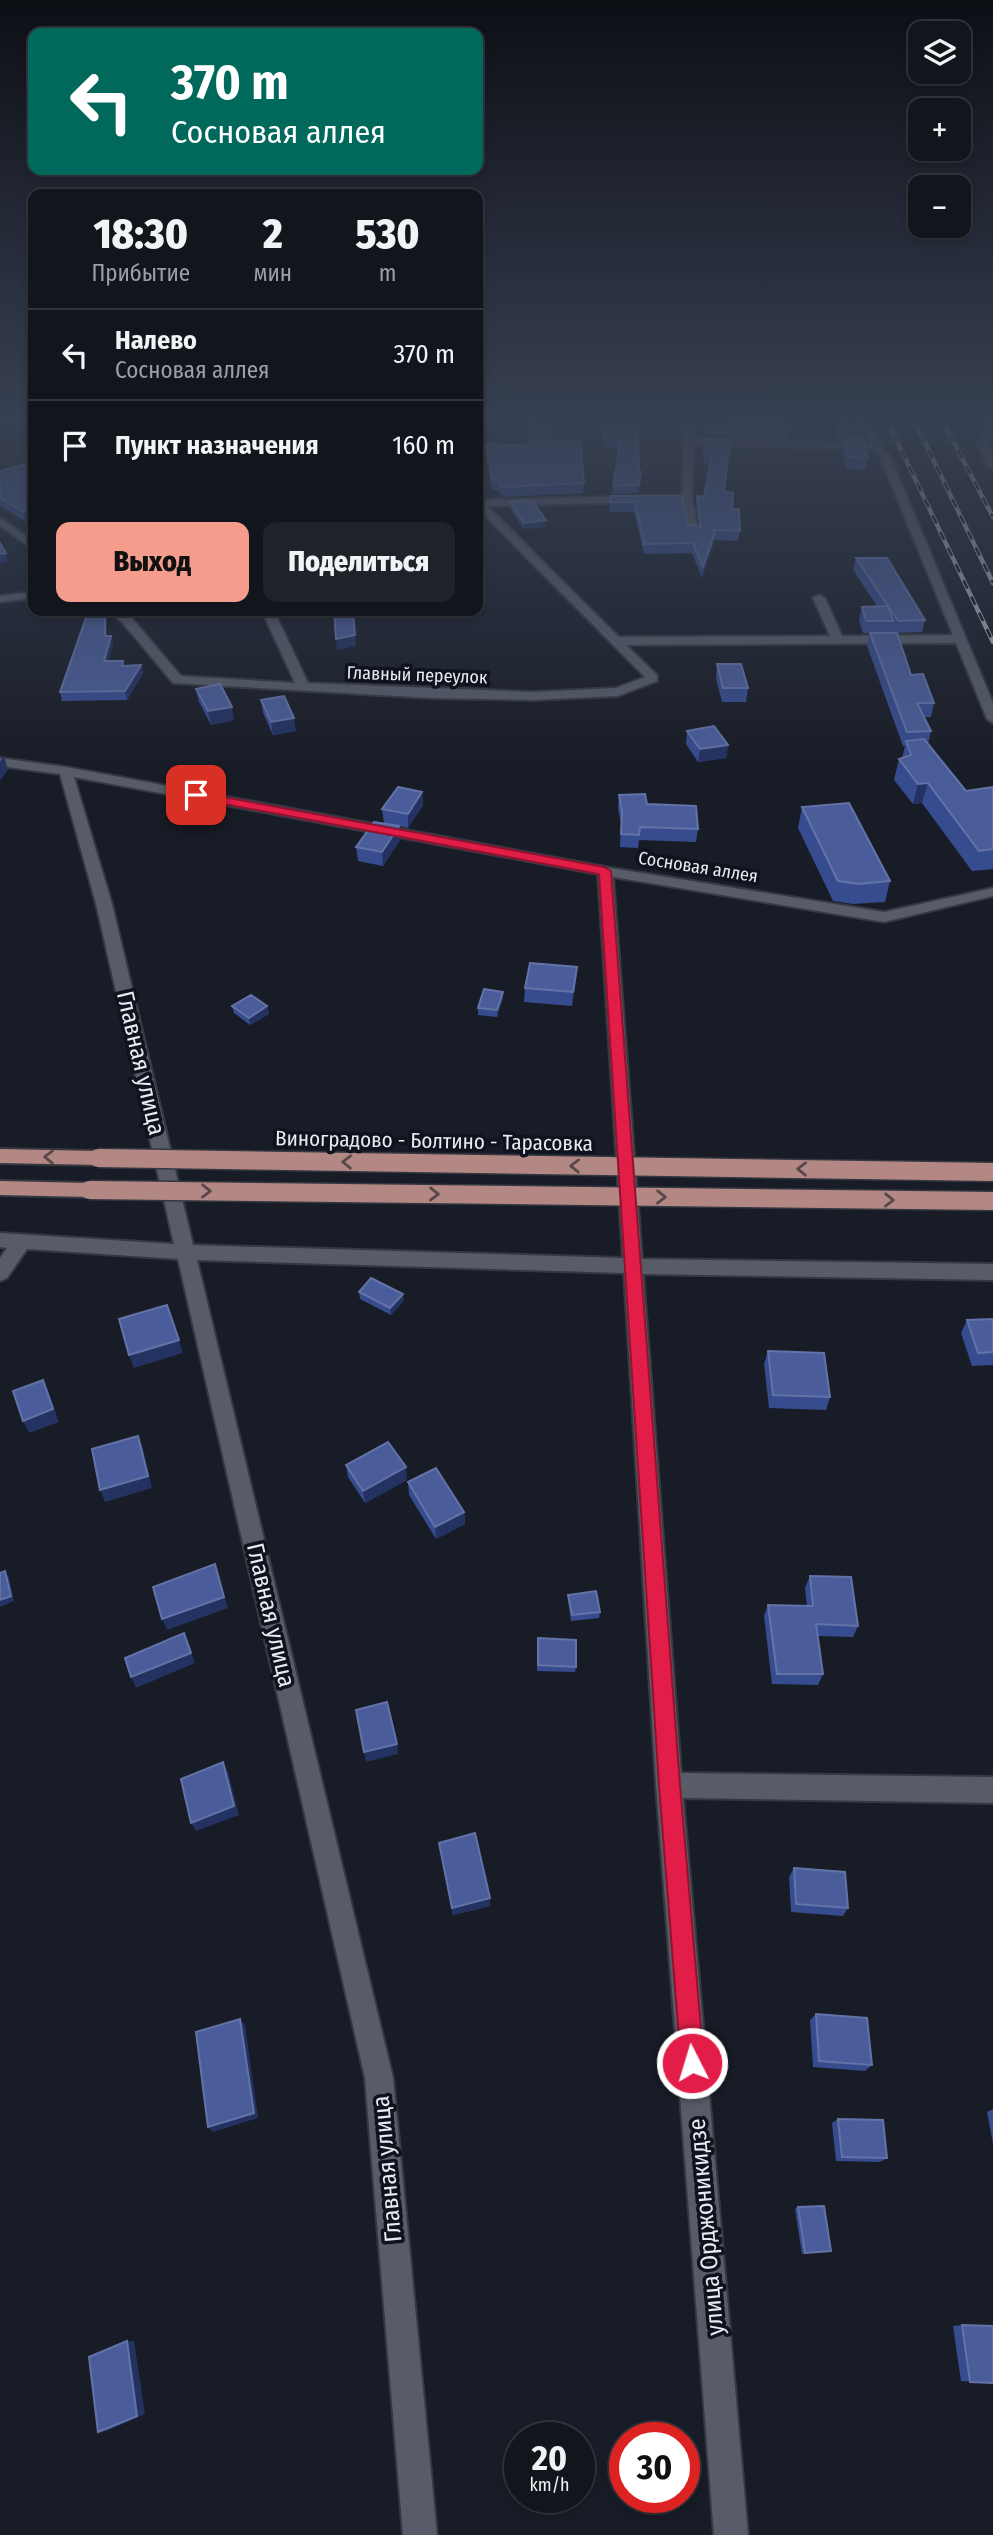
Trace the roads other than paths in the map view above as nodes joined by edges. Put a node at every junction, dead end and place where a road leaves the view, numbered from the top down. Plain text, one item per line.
1 (512, 536) edge
2 (917, 536) edge
3 (28, 596) edge
4 (819, 598) dead end
5 (0, 599) edge
6 (121, 616) edge
7 (270, 616) edge
8 (958, 639) junction
9 (619, 640) junction
10 (838, 640) junction
11 (303, 687) junction
12 (993, 719) edge
13 (0, 762) edge
14 (66, 771) junction
15 (604, 871) junction
16 (993, 892) edge
17 (0, 1156) edge
18 (993, 1172) edge
19 (0, 1188) edge
20 (993, 1201) edge
21 (0, 1240) edge
22 (23, 1240) junction
23 (186, 1252) junction
24 (633, 1266) junction
25 (993, 1272) edge
26 (0, 1273) edge
27 (669, 1785) junction
28 (993, 1790) edge
29 (421, 2535) edge
30 (731, 2535) edge

1 - 9 street
2 - 8 street
3 - 5 street
4 - 10 street
6 - 11 street, Главный переулок
7 - 11 street
8 - 10 street
8 - 12 street
9 - 10 street
9 - 11 street, Главный переулок
13 - 14 street
14 - 15 street, Сосновая аллея
14 - 23 street, Главная улица
15 - 16 street, Сосновая аллея
15 - 24 street, улица Орджоникидзе
18 -> 17 main road, Виноградово - Болтино - Тарасовка, bridge
19 -> 20 main road, bridge
21 - 22 street
22 - 23 street
22 - 26 street
23 - 24 street
23 - 29 street, Главная улица
24 - 25 street
24 - 27 street, улица Орджоникидзе
27 - 28 street
27 - 30 street, улица Орджоникидзе

